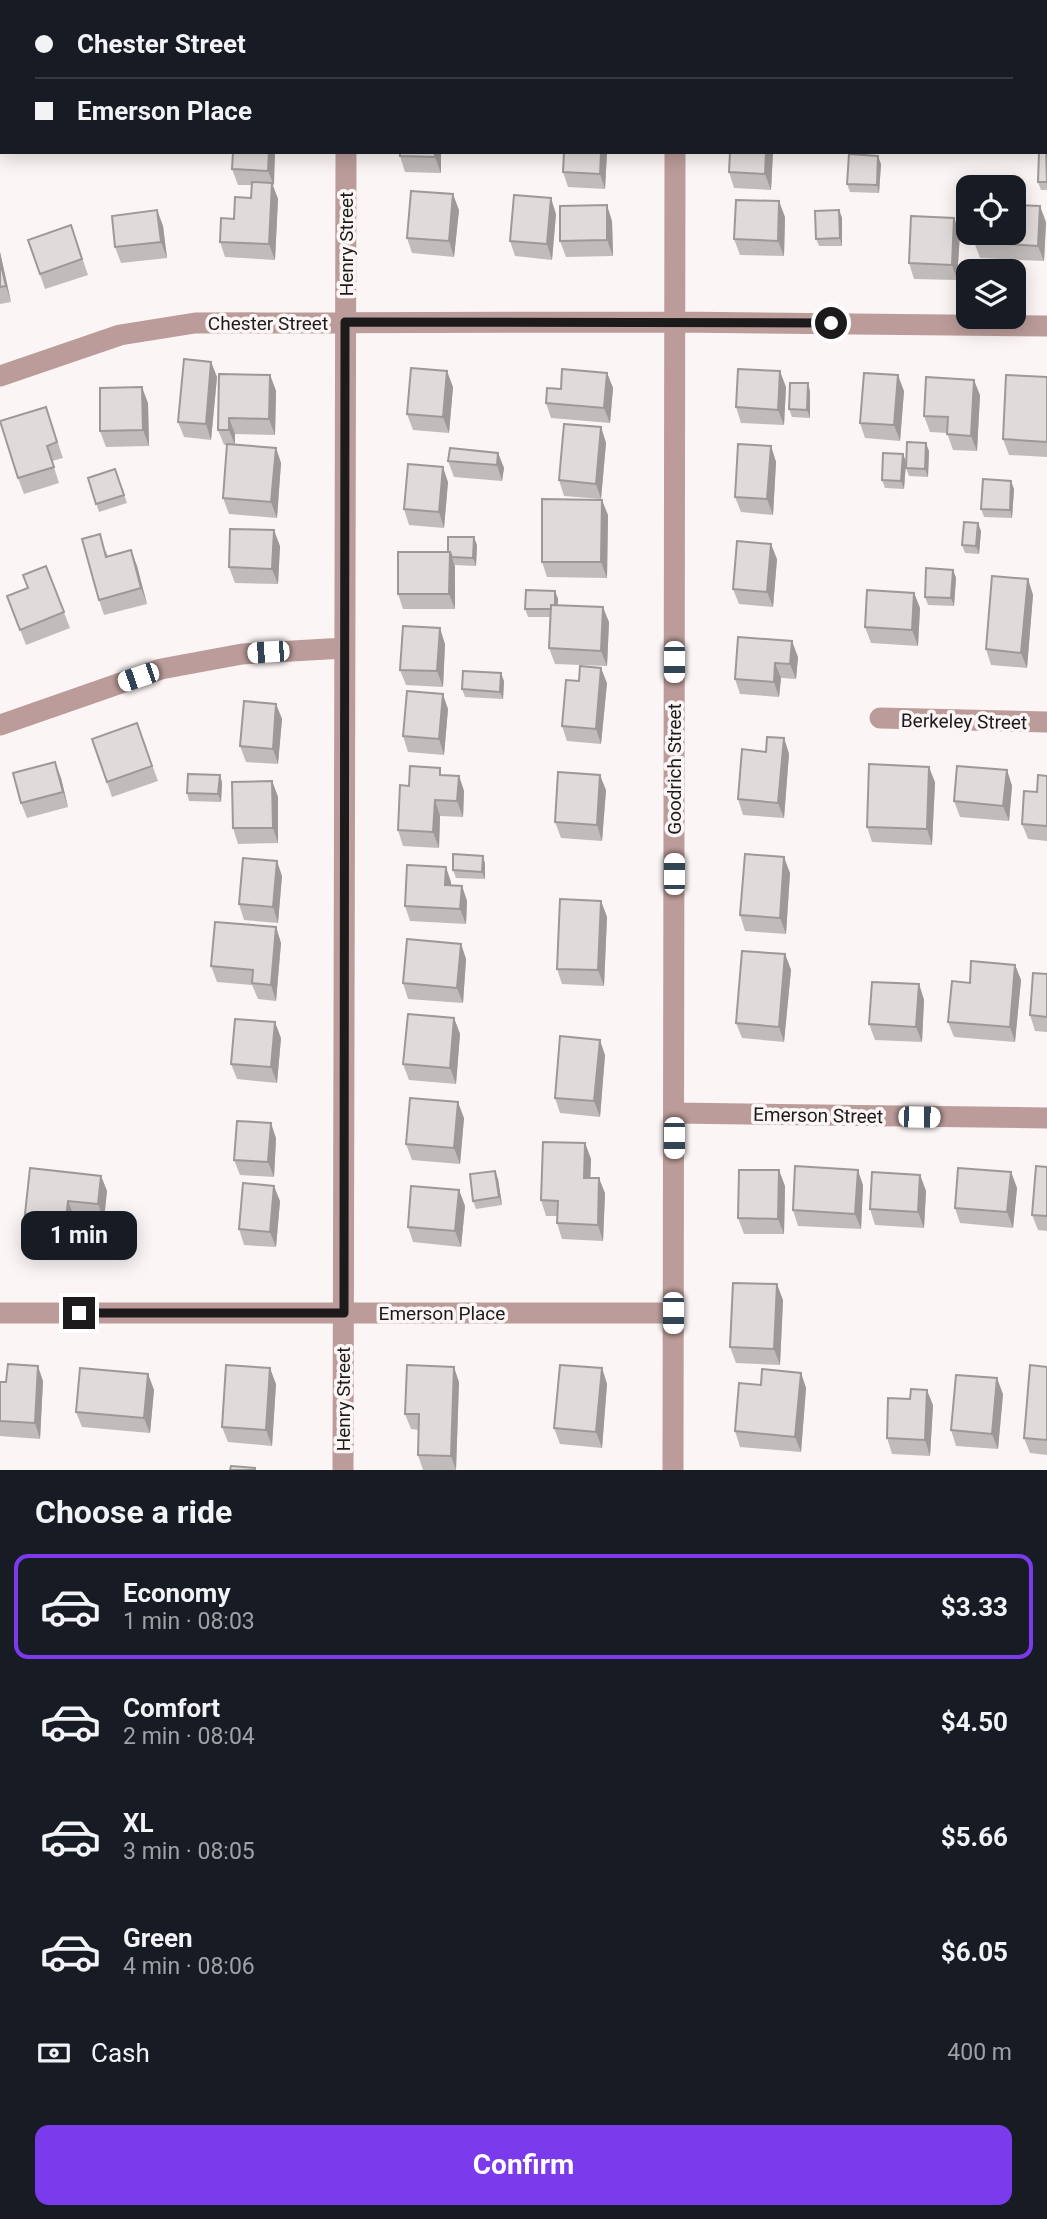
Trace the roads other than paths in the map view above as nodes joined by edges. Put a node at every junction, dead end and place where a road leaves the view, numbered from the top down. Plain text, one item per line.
1 (346, 154) edge
2 (675, 154) edge
3 (345, 322) junction
4 (675, 322) junction
5 (1047, 326) edge
6 (0, 376) edge
7 (344, 648) junction
8 (880, 719) dead end
9 (1047, 722) edge
10 (0, 725) edge
11 (674, 1113) junction
12 (1047, 1118) edge
13 (344, 1313) junction
14 (673, 1313) junction
15 (0, 1314) edge
16 (343, 1470) edge
17 (673, 1470) edge

1 - 3 street, Henry Street
2 - 4 street, Goodrich Street
3 - 4 street, Chester Street
3 - 6 street, Chester Street
3 - 7 street, Henry Street
4 - 5 street, Chester Street
4 - 11 street, Goodrich Street
7 - 10 street
7 - 13 street, Henry Street
8 - 9 street, Berkeley Street
11 - 12 street, Emerson Street
11 - 14 street, Goodrich Street
13 - 14 street, Emerson Place
13 - 15 street, Emerson Place
13 - 16 street, Henry Street
14 - 17 street, Goodrich Street

